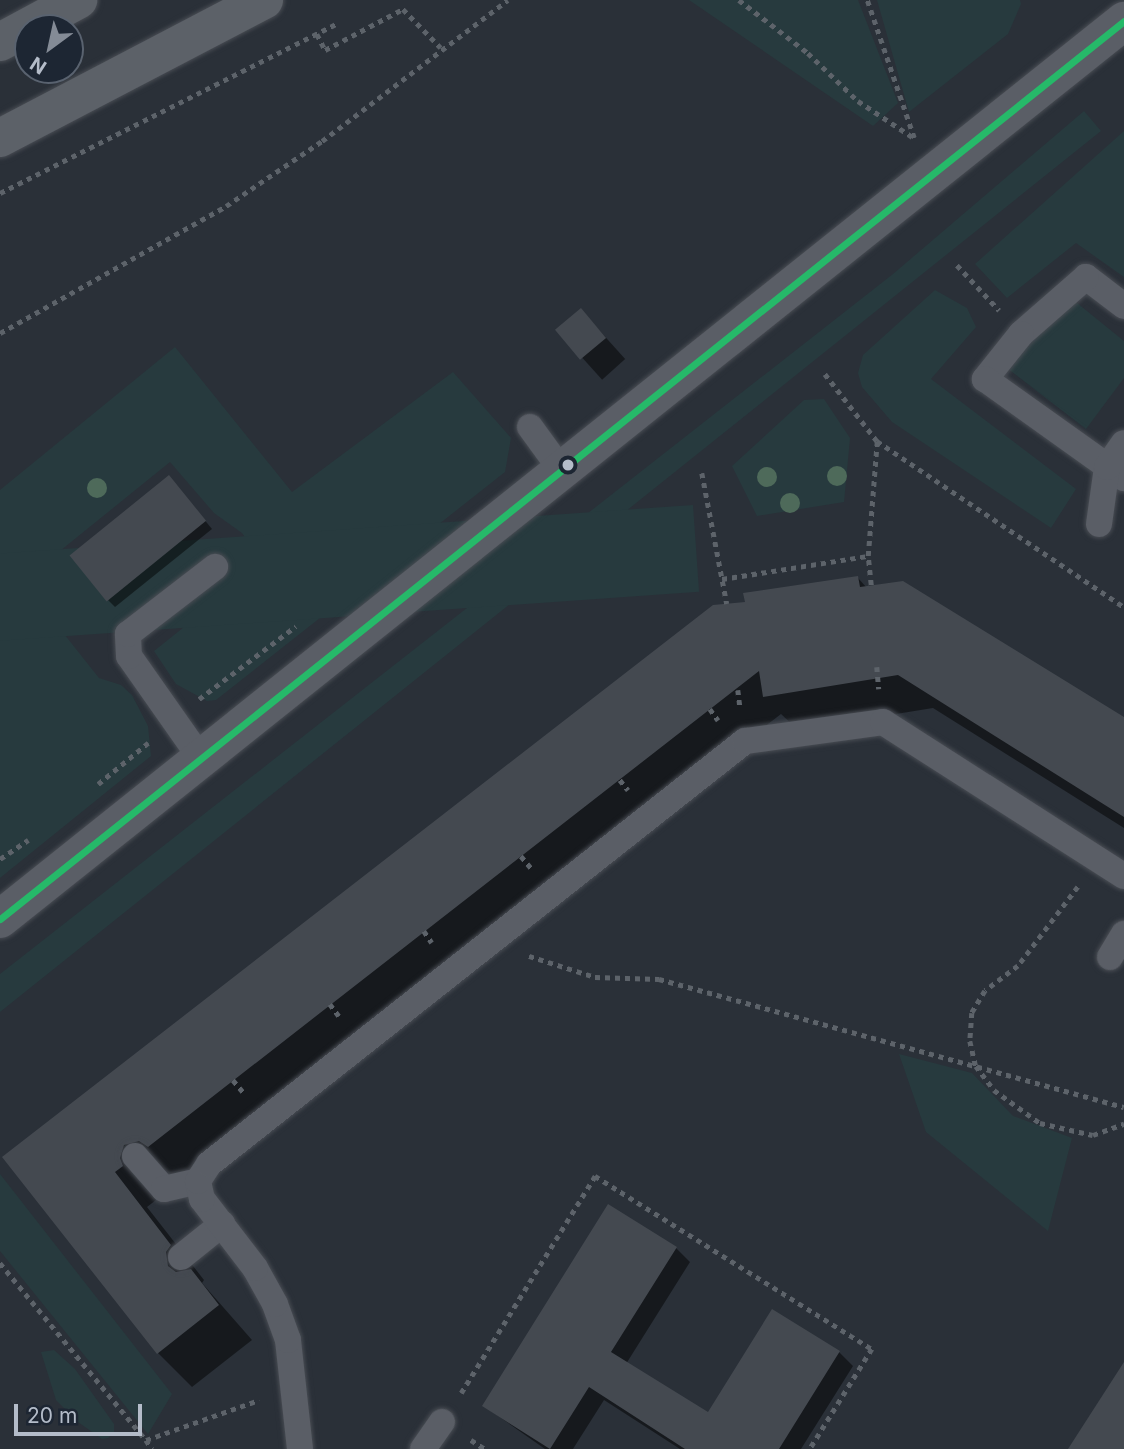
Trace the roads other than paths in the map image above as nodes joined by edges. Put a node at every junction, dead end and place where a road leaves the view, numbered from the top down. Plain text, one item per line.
1 (78, 0) edge
2 (264, 0) edge
3 (1124, 21) edge
4 (0, 42) edge
5 (0, 138) edge
6 (1124, 306) edge
7 (530, 427) dead end
8 (1124, 443) edge
9 (562, 471) junction
10 (1116, 472) edge
11 (1099, 524) dead end
12 (215, 567) dead end
13 (202, 760) junction
14 (1124, 876) edge
15 (0, 919) edge
16 (1124, 934) edge
17 (1110, 957) dead end
18 (135, 1156) dead end
19 (198, 1181) junction
20 (222, 1224) junction
21 (181, 1256) dead end
22 (442, 1422) road end
23 (300, 1449) edge
24 (423, 1449) edge

1 - 4 main road
2 - 5 main road
3 - 9 street
6 - 10 lane
7 - 9 lane
8 - 10 lane
9 - 13 street
10 - 11 lane
12 - 13 lane
13 - 15 street
14 - 19 lane
16 - 17 lane
18 - 19 lane
19 - 20 lane
20 - 21 lane
20 - 23 lane
22 - 24 lane

